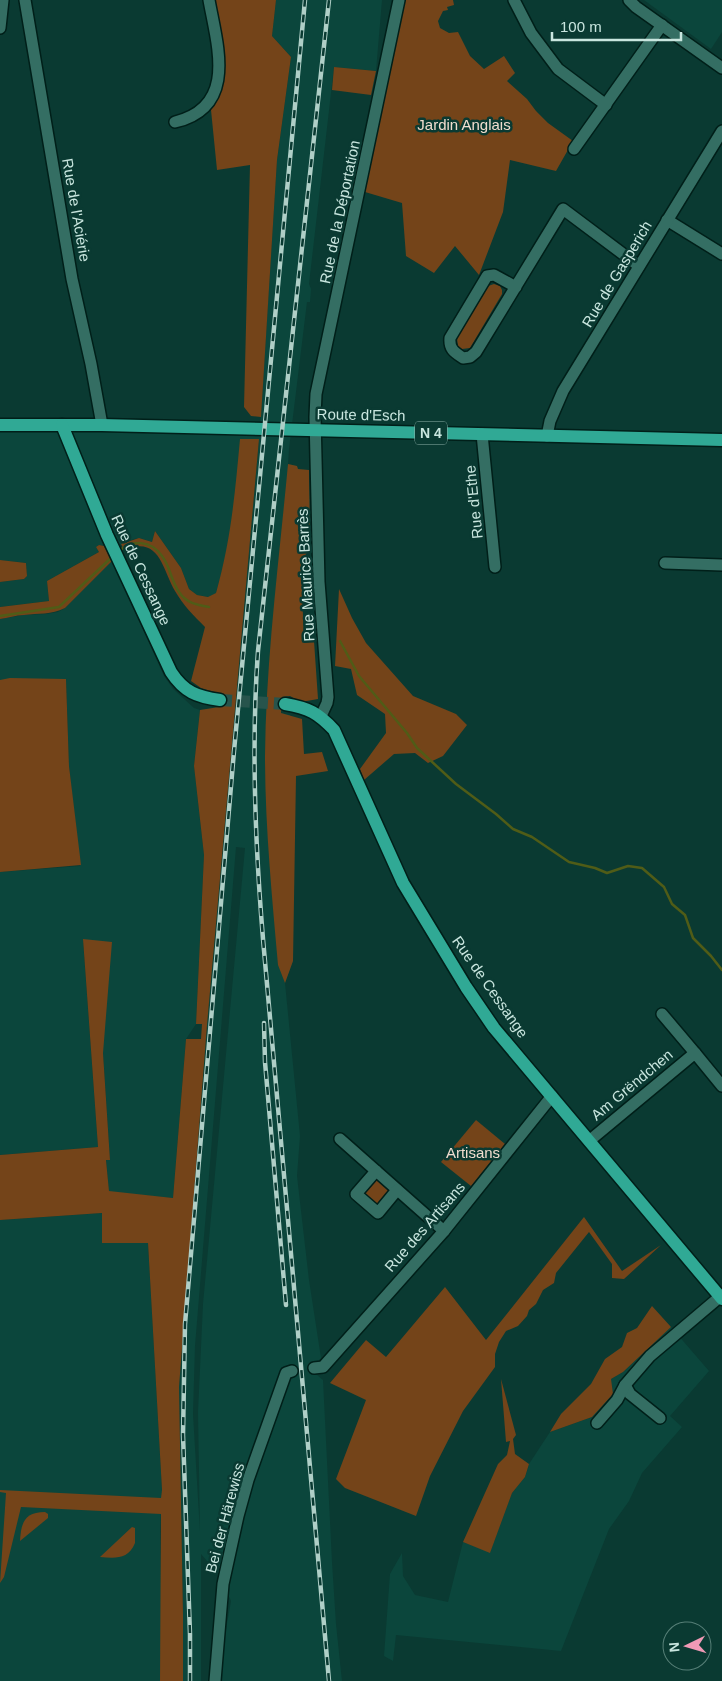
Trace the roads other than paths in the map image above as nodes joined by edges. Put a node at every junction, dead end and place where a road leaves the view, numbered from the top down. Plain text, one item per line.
1 (3, 0) edge
2 (25, 0) edge
3 (209, 0) edge
4 (399, 0) edge
5 (514, 0) edge
6 (629, 0) edge
7 (662, 25) junction
8 (0, 28) edge
9 (722, 68) edge
10 (606, 105) junction
11 (175, 122) dead end
12 (722, 131) edge
13 (574, 149) dead end
14 (667, 220) junction
15 (722, 254) edge
16 (639, 266) junction
17 (516, 287) junction
18 (0, 425) edge
19 (62, 425) junction
20 (102, 425) junction
21 (315, 430) junction
22 (482, 434) junction
23 (546, 436) junction
24 (722, 440) edge
25 (665, 564) dead end
26 (722, 565) edge
27 (495, 567) dead end
28 (220, 700) tunnel mouth
29 (285, 704) tunnel mouth
30 (321, 716) junction
31 (662, 1014) dead end
32 (694, 1053) junction
33 (722, 1086) edge
34 (552, 1096) junction
35 (340, 1139) dead end
36 (589, 1141) junction
37 (376, 1171) junction
38 (397, 1190) junction
39 (444, 1231) junction
40 (721, 1297) edge
41 (314, 1368) dead end
42 (292, 1370) dead end
43 (625, 1385) junction
44 (660, 1418) dead end
45 (597, 1423) dead end
46 (215, 1681) edge

1 - 8 street
2 - 20 street, Rue de l'Aciérie
3 - 11 street
4 - 21 street, Rue de la Déportation
5 - 10 street
6 - 7 street
7 - 9 street
7 - 10 street
10 - 13 street
12 - 14 street, Rue de Gasperich
14 - 15 street
14 - 16 street, Rue de Gasperich
16 - 17 street
16 - 23 street, Rue de Gasperich
17 - 17 street
18 - 19 main road, Route d'Esch / N 4
19 - 20 main road, Route d'Esch / N 4
19 - 28 main road, Rue de Cessange
20 - 21 main road, Route d'Esch / N 4
21 - 22 main road, Route d'Esch / N 4
21 - 30 street, Rue Maurice Barrès
22 - 23 main road, Route d'Esch / N 4
22 - 27 street, Rue d'Ethe
23 - 24 main road, Route d'Esch / N 4
25 - 26 street
29 - 30 main road, Rue de Cessange
30 - 34 main road, Rue de Cessange
31 - 32 street, Am Grëndchen
32 - 33 street, Am Grëndchen
32 - 36 street, Am Grëndchen
34 - 36 main road, Rue de Cessange
34 - 39 street, Rue des Artisans
35 - 37 street
36 - 40 main road, Rue de Cessange
37 - 38 street
37 - 38 street
38 - 39 street
39 - 41 street, Rue des Artisans
40 - 43 street
42 - 46 street, Bei der Härewiss
43 - 44 street
43 - 45 street

